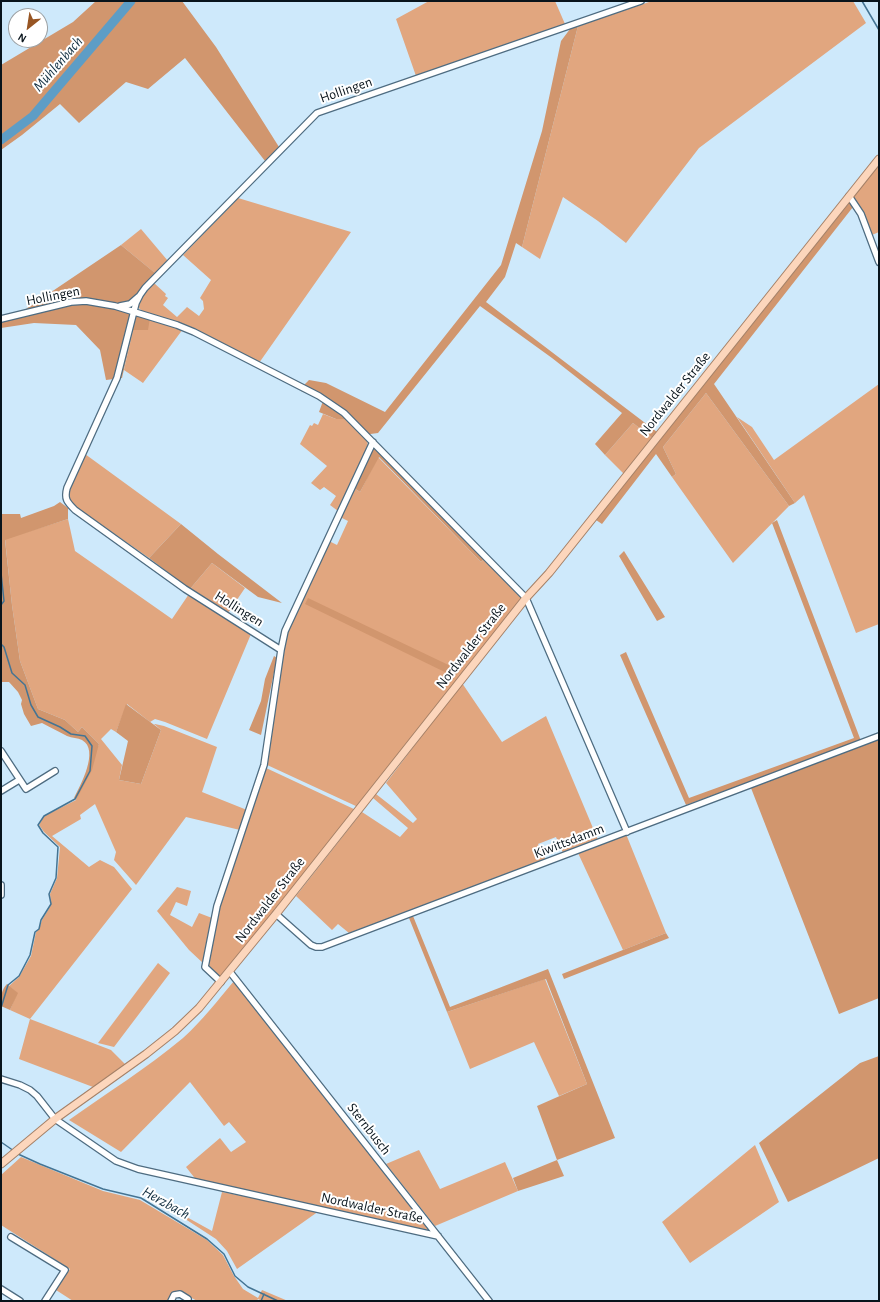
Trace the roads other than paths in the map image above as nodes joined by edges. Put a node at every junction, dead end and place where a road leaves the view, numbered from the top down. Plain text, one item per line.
1 (641, 1) edge
2 (879, 159) edge
3 (849, 196) junction
4 (879, 262) edge
5 (140, 295) junction
6 (116, 306) junction
7 (133, 312) junction
8 (1, 319) edge
9 (373, 442) junction
10 (526, 598) junction
11 (281, 650) junction
12 (879, 736) edge
13 (1, 751) edge
14 (55, 771) dead end
15 (19, 780) junction
16 (1, 791) edge
17 (627, 832) junction
18 (1, 884) edge
19 (1, 895) edge
20 (276, 914) junction
21 (230, 972) junction
22 (221, 982) junction
23 (1, 1080) edge
24 (55, 1119) junction
25 (1, 1164) edge
26 (438, 1236) junction
27 (11, 1237) dead end
28 (1, 1289) edge
29 (189, 1300) edge
30 (20, 1301) edge
31 (45, 1301) edge
32 (171, 1301) edge
33 (489, 1301) edge

1 - 5 street, Hollingen
2 - 3 main road, Nordwalder Straße
3 - 4 street
3 - 10 main road, Nordwalder Straße
5 - 6 street
5 - 7 street, Hollingen
6 - 7 street, Hollingen
6 - 8 street, Hollingen
7 - 9 street, Hollingen
7 - 11 street, Hollingen
9 - 10 street, Hollingen
9 - 11 street
10 - 17 street
10 - 20 main road, Nordwalder Straße
11 - 22 street
12 - 17 street, Kiwittsdamm
13 - 15 street
14 - 15 street
15 - 16 street
17 - 20 street, Kiwittsdamm
18 - 19 street
20 - 21 main road, Nordwalder Straße
21 - 22 main road, Nordwalder Straße
21 - 26 street, Sternbusch
22 - 24 main road, Nordwalder Straße
23 - 24 street
24 - 25 main road, Nordwalder Straße
24 - 26 street, Nordwalder Straße
26 - 33 street, Sternbusch
27 - 31 street
28 - 30 street
29 - 32 street

